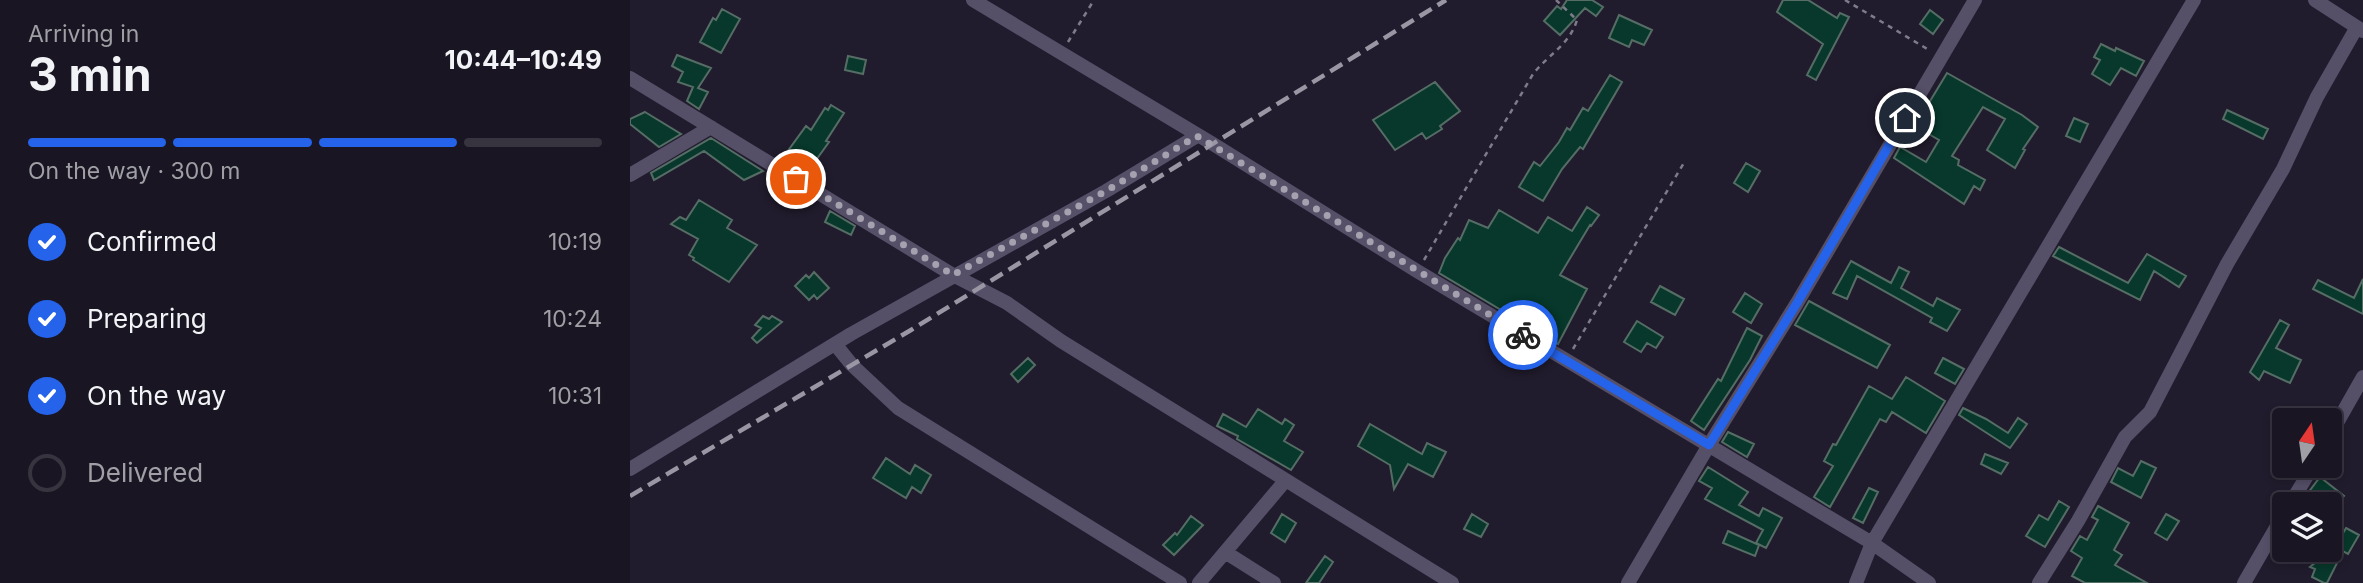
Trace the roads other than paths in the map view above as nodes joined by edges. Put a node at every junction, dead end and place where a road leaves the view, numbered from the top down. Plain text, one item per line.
1 (973, 0) edge
2 (1975, 0) edge
3 (2193, 0) edge
4 (2315, 0) edge
5 (2360, 29) edge
6 (630, 78) edge
7 (711, 127) junction
8 (1197, 136) junction
9 (630, 175) edge
10 (953, 275) junction
11 (835, 344) junction
12 (2363, 377) edge
13 (2342, 414) edge
14 (1709, 445) junction
15 (630, 469) edge
16 (1285, 481) junction
17 (2272, 535) edge
18 (1872, 543) junction
19 (1225, 552) junction
20 (1180, 583) edge
21 (1199, 583) edge
22 (1273, 583) edge
23 (1452, 583) edge
24 (1628, 583) edge
25 (1856, 583) edge
26 (1928, 583) edge
27 (2039, 583) edge
28 (2244, 583) edge

1 - 8 street
2 - 14 street
3 - 18 street
4 - 5 street
5 - 27 street
6 - 7 street
7 - 9 street
7 - 10 street
8 - 10 street
8 - 14 street
10 - 11 street
10 - 16 street
11 - 15 street
11 - 20 street
12 - 13 street
14 - 18 street
14 - 24 street
16 - 19 street
16 - 23 street
17 - 28 street
18 - 25 street
18 - 26 street
19 - 21 street
19 - 22 street

